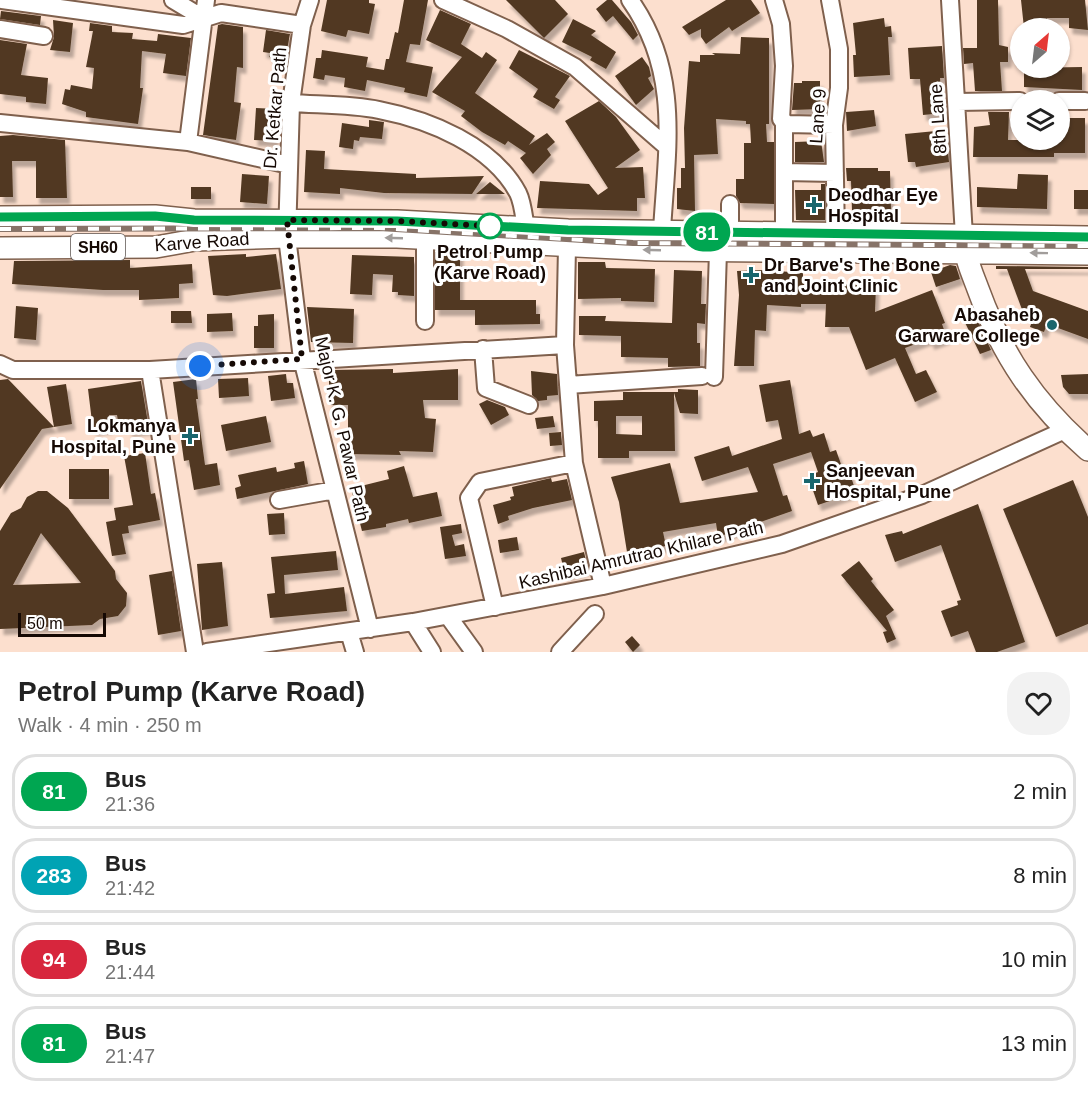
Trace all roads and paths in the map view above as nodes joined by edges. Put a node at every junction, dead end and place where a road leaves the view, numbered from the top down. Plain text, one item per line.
1 (2, 0) edge
2 (173, 0) edge
3 (206, 0) edge
4 (310, 0) edge
5 (443, 0) edge
6 (630, 0) edge
7 (774, 0) edge
8 (830, 0) edge
9 (950, 0) edge
10 (203, 18) junction
11 (302, 25) junction
12 (0, 29) edge
13 (44, 36) dead end
14 (1010, 101) edge
15 (1070, 101) edge
16 (1085, 101) dead end
17 (957, 102) junction
18 (291, 103) junction
19 (0, 123) edge
20 (784, 123) junction
21 (834, 125) junction
22 (188, 142) junction
23 (667, 147) junction
24 (289, 165) junction
25 (784, 172) junction
26 (835, 173) junction
27 (730, 204) dead end
28 (0, 217) edge
29 (0, 226) edge
30 (287, 228) junction
31 (526, 229) junction
32 (195, 230) junction
33 (662, 230) junction
34 (155, 232) junction
35 (730, 232) junction
36 (784, 235) junction
37 (836, 236) junction
38 (1088, 237) edge
39 (425, 239) junction
40 (0, 240) edge
41 (964, 244) junction
42 (567, 247) junction
43 (0, 248) edge
44 (718, 251) junction
45 (1088, 254) edge
46 (425, 321) dead end
47 (565, 345) junction
48 (483, 350) junction
49 (302, 359) junction
50 (0, 364) edge
51 (150, 370) junction
52 (568, 385) junction
53 (529, 405) dead end
54 (1065, 430) junction
55 (1088, 450) edge
56 (574, 464) junction
57 (335, 490) junction
58 (279, 500) dead end
59 (603, 586) junction
60 (495, 607) junction
61 (595, 614) dead end
62 (448, 616) junction
63 (413, 622) junction
64 (370, 629) junction
65 (349, 632) junction
66 (195, 652) edge
67 (207, 652) edge
68 (355, 652) edge
69 (432, 652) edge
70 (474, 652) edge
71 (560, 652) edge

1 - 10 street
2 - 10 street
3 - 10 street
4 - 11 street, Dr. Ketkar Path
5 - 23 street
6 - 23 street
7 - 20 street
8 - 21 street, Lane 9
9 - 17 street, 8th Lane
10 - 11 street
10 - 22 street
11 - 18 street, Dr. Ketkar Path
12 - 13 street
14 - 17 street
15 - 16 street
17 - 41 street, 8th Lane
18 - 24 street, Dr. Ketkar Path
18 - 31 street
19 - 22 street
20 - 21 street
20 - 25 street
21 - 26 street, Lane 9
22 - 24 street
23 - 33 street
24 - 30 street, Dr. Ketkar Path
25 - 26 street
25 - 36 street
26 - 37 street, Lane 9
27 - 35 street
28 - 32 main road, Karve Road / SH60
29 - 34 main road
30 - 31 main road, Karve Road / SH60
30 - 32 main road, Karve Road / SH60
39 -> 30 main road, Karve Road / SH60
30 - 49 street, Major K. G. Pawar Path
31 - 33 main road, Karve Road / SH60
32 - 34 main road
32 - 43 main road, Karve Road / SH60
33 - 35 main road, Karve Road / SH60
34 - 40 main road
35 - 36 main road, Karve Road / SH60
36 - 37 main road, Karve Road / SH60
37 - 41 main road, Karve Road / SH60
38 - 41 main road, Karve Road / SH60
39 - 42 main road, Karve Road / SH60
39 - 46 street
41 - 44 main road, Karve Road / SH60
45 -> 41 main road, Karve Road / SH60
41 - 54 main road
44 -> 42 main road, Karve Road / SH60
42 - 47 street
44 - 52 street
47 - 48 street
47 - 52 street
48 - 49 street
48 - 53 street
49 - 51 street
49 - 57 street, Major K. G. Pawar Path
50 - 51 street
51 - 66 street
52 - 56 street
54 - 55 main road
54 - 59 street, Kashibai Amrutrao Khilare Path
56 - 59 street
56 - 60 street
57 - 58 street
57 - 64 street, Major K. G. Pawar Path
59 - 60 street, Kashibai Amrutrao Khilare Path
60 - 62 street, Kashibai Amrutrao Khilare Path
61 - 71 street
62 - 63 street, Kashibai Amrutrao Khilare Path
62 - 70 street
63 - 64 street, Kashibai Amrutrao Khilare Path
63 - 69 street
64 - 65 street, Kashibai Amrutrao Khilare Path
65 - 67 street, Kashibai Amrutrao Khilare Path
65 - 68 street

